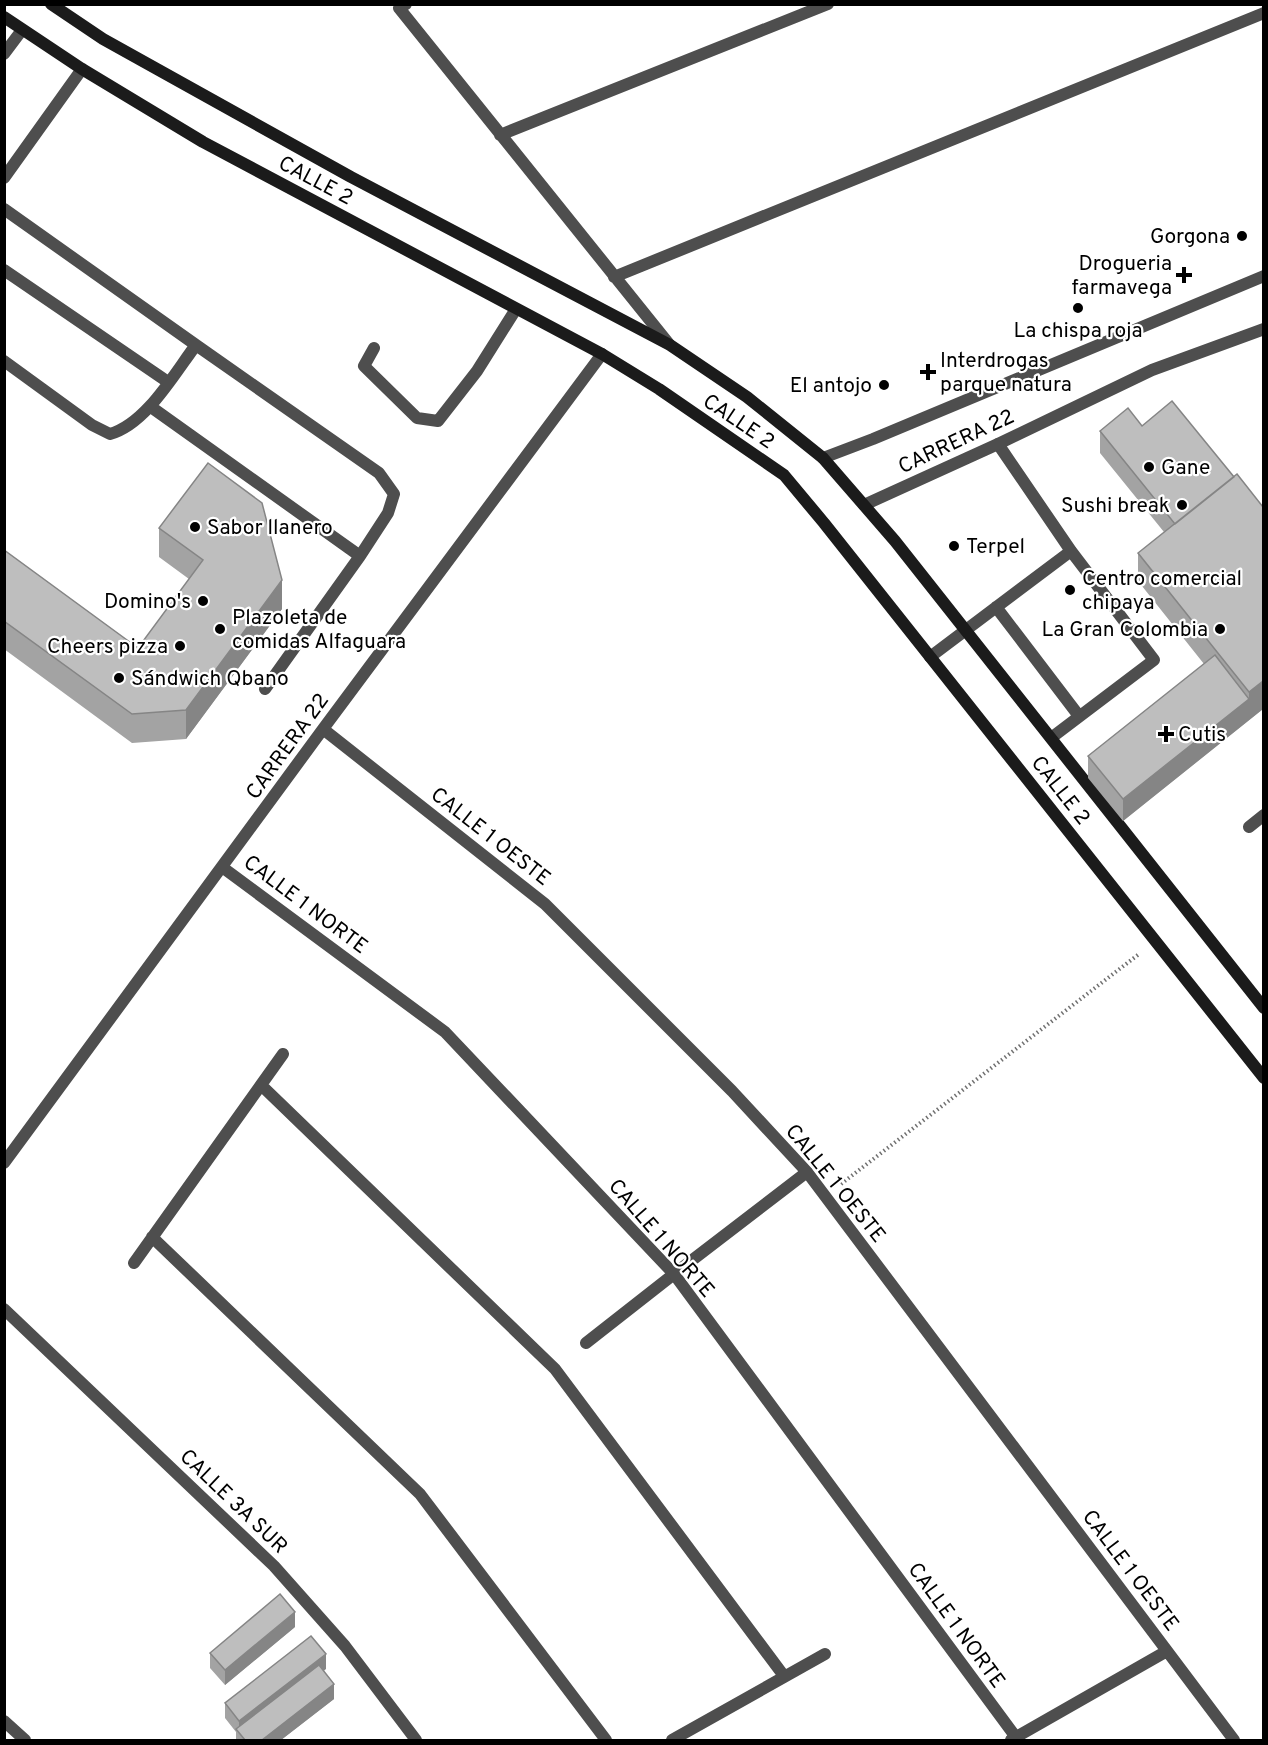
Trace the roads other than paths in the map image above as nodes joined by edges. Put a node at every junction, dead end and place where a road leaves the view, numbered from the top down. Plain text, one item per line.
1 (51, 4) edge
2 (406, 4) edge
3 (828, 4) edge
4 (1263, 13) edge
5 (4, 17) edge
6 (22, 30) junction
7 (4, 54) edge
8 (82, 69) junction
9 (500, 135) junction
10 (4, 178) edge
11 (4, 209) edge
12 (4, 270) edge
13 (1263, 276) edge
14 (614, 277) junction
15 (516, 309) junction
16 (1263, 329) edge
17 (196, 345) junction
18 (670, 345) junction
19 (374, 348) dead end
20 (602, 354) junction
21 (4, 362) edge
22 (168, 382) junction
23 (151, 407) junction
24 (998, 444) junction
25 (823, 458) junction
26 (864, 505) junction
27 (1071, 551) junction
28 (360, 556) junction
29 (996, 607) junction
30 (965, 629) junction
31 (930, 657) junction
32 (265, 689) dead end
33 (1079, 716) junction
34 (323, 729) junction
35 (1051, 738) junction
36 (1263, 815) edge
37 (1249, 827) dead end
38 (222, 867) junction
39 (1263, 1008) edge
40 (283, 1054) dead end
41 (1263, 1078) edge
42 (261, 1085) junction
43 (4, 1163) edge
44 (807, 1172) junction
45 (152, 1237) junction
46 (134, 1263) dead end
47 (674, 1274) junction
48 (4, 1309) edge
49 (586, 1343) dead end
50 (1167, 1651) junction
51 (825, 1654) dead end
52 (784, 1676) junction
53 (4, 1721) edge
54 (25, 1740) edge
55 (416, 1740) edge
56 (606, 1740) edge
57 (672, 1740) edge
58 (1015, 1740) edge
59 (1234, 1740) edge

1 - 18 main road, CALLE 2
2 - 9 street
3 - 9 street
4 - 14 street
5 - 6 main road, CALLE 2
6 - 7 street
6 - 8 main road, CALLE 2
8 - 10 street
8 - 15 main road, CALLE 2
9 - 14 street
11 - 17 street
12 - 22 street
13 - 25 street, CARRERA 22
14 - 18 street
15 - 19 street
15 - 20 main road, CALLE 2
16 - 24 street, CARRERA 22
17 - 22 street
17 - 28 street
18 - 25 main road, CALLE 2
20 - 31 main road, CALLE 2
20 - 34 street, CARRERA 22
21 - 23 street
22 - 23 street
23 - 28 street
24 - 26 street, CARRERA 22
24 - 27 street
25 - 26 main road, CALLE 2
26 - 30 main road, CALLE 2
27 - 29 street
27 - 33 street
28 - 32 street
29 - 30 street
29 - 33 street
30 - 31 street
30 - 35 main road, CALLE 2
31 - 41 main road, CALLE 2
33 - 35 street
34 - 38 street, CARRERA 22
34 - 44 street, CALLE 1 OESTE
35 - 39 main road, CALLE 2
36 - 37 street
38 - 43 street, CARRERA 22
38 - 47 street, CALLE 1 NORTE
40 - 42 street
42 - 45 street
42 - 52 street
44 - 47 street
44 - 50 street, CALLE 1 OESTE
45 - 46 street
45 - 56 street
47 - 49 street
47 - 58 street, CALLE 1 NORTE
48 - 55 street, CALLE 3A SUR
50 - 58 street
50 - 59 street, CALLE 1 OESTE
51 - 52 street
52 - 57 street
53 - 54 street

